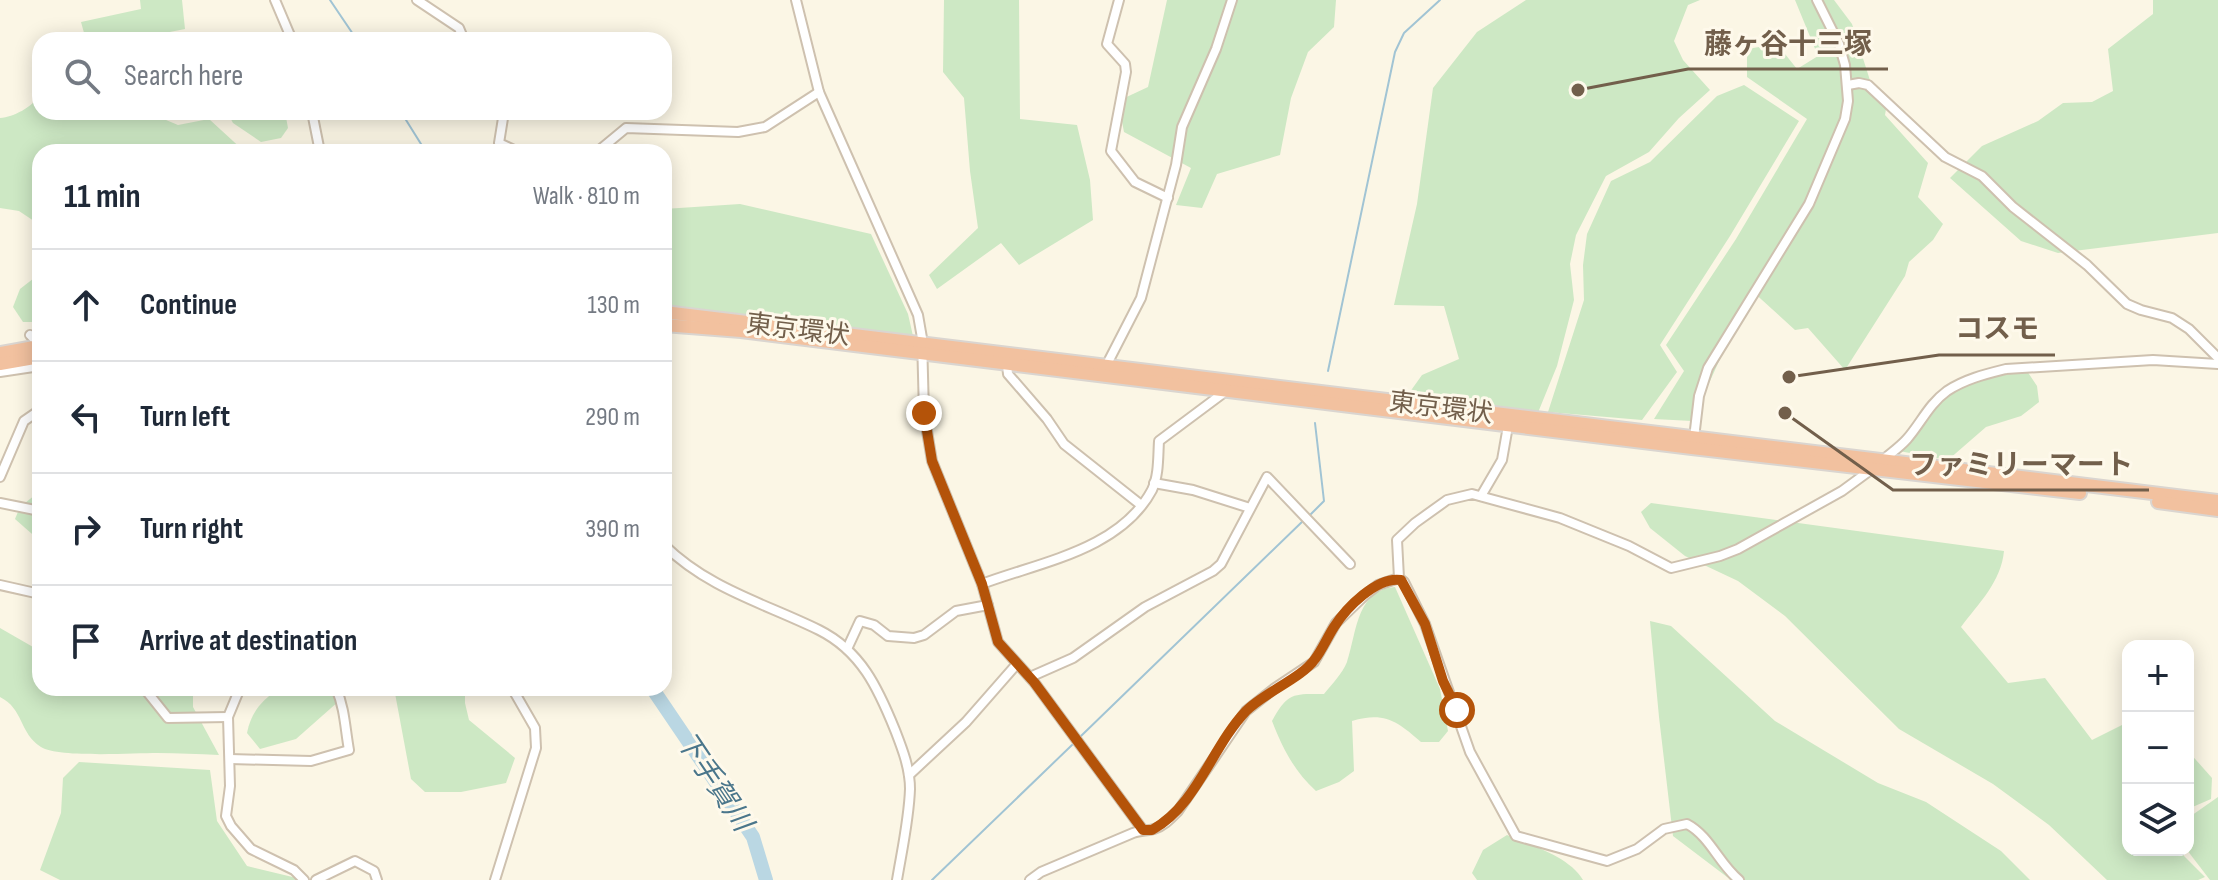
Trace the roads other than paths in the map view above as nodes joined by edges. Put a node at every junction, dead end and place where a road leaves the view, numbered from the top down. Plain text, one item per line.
1 (275, 0) edge
2 (417, 0) edge
3 (1119, 0) edge
4 (1232, 0) edge
5 (1817, 0) edge
6 (798, 2) edge
7 (289, 32) edge
8 (461, 32) edge
9 (1848, 85) junction
10 (819, 92) junction
11 (314, 120) edge
12 (503, 120) edge
13 (318, 144) edge
14 (501, 144) edge
15 (607, 144) edge
16 (1168, 198) junction
17 (672, 313) edge
18 (672, 326) edge
19 (32, 341) edge
20 (922, 349) junction
21 (0, 353) edge
22 (32, 358) edge
23 (2218, 361) edge
24 (0, 364) edge
25 (1007, 365) junction
26 (32, 367) edge
27 (0, 372) edge
28 (1103, 372) junction
29 (1226, 391) junction
30 (32, 416) edge
31 (1508, 426) junction
32 (1693, 443) junction
33 (1883, 460) junction
34 (1872, 469) junction
35 (0, 477) edge
36 (1154, 483) junction
37 (1481, 496) junction
38 (2218, 501) edge
39 (0, 503) edge
40 (1141, 505) junction
41 (1250, 508) junction
42 (32, 509) edge
43 (2218, 510) edge
44 (672, 551) edge
45 (1350, 564) dead end
46 (1399, 578) junction
47 (982, 584) junction
48 (0, 585) edge
49 (32, 592) edge
50 (988, 605) junction
51 (847, 649) junction
52 (1016, 665) junction
53 (1030, 677) junction
54 (150, 696) edge
55 (237, 696) edge
56 (339, 696) edge
57 (517, 696) edge
58 (228, 717) junction
59 (230, 759) junction
60 (909, 775) junction
61 (1143, 830) junction
62 (304, 880) edge
63 (316, 880) edge
64 (377, 880) edge
65 (495, 880) edge
66 (897, 880) edge
67 (1030, 880) edge
68 (1739, 880) edge

1 - 7 street
2 - 8 street
3 - 16 street
4 - 16 street
5 - 9 street
6 - 10 street
9 - 23 street
9 - 32 street
10 - 15 street
10 - 20 street
11 - 13 street
12 - 14 street
16 - 28 street
17 - 20 highway, 東京環状
18 - 20 highway, 東京環状
19 - 21 highway
20 - 25 highway, 東京環状
20 - 28 highway, 東京環状
20 - 47 street
22 - 24 highway
23 - 33 street
25 - 28 highway, 東京環状
25 - 40 street
26 - 27 street
28 - 29 highway, 東京環状
28 - 32 highway, 東京環状
29 - 31 highway, 東京環状
29 - 36 street
30 - 35 street
31 - 32 highway, 東京環状
31 - 37 street
32 - 33 highway, 東京環状
32 - 34 highway, 東京環状
33 - 34 highway
33 - 38 highway, 東京環状
34 - 37 street
34 - 43 highway, 東京環状
36 - 40 street
36 - 41 street
37 - 46 street
39 - 42 street
40 - 47 street
41 - 45 street
41 - 53 street
44 - 51 street
46 - 61 street
46 - 68 street
47 - 50 street
48 - 49 street
50 - 51 street
50 - 52 street
51 - 60 street
52 - 53 street
52 - 60 street
53 - 61 street
54 - 58 street
55 - 58 street
56 - 59 street
57 - 65 street
58 - 59 street
59 - 62 street
60 - 66 street
61 - 67 street
63 - 64 street

